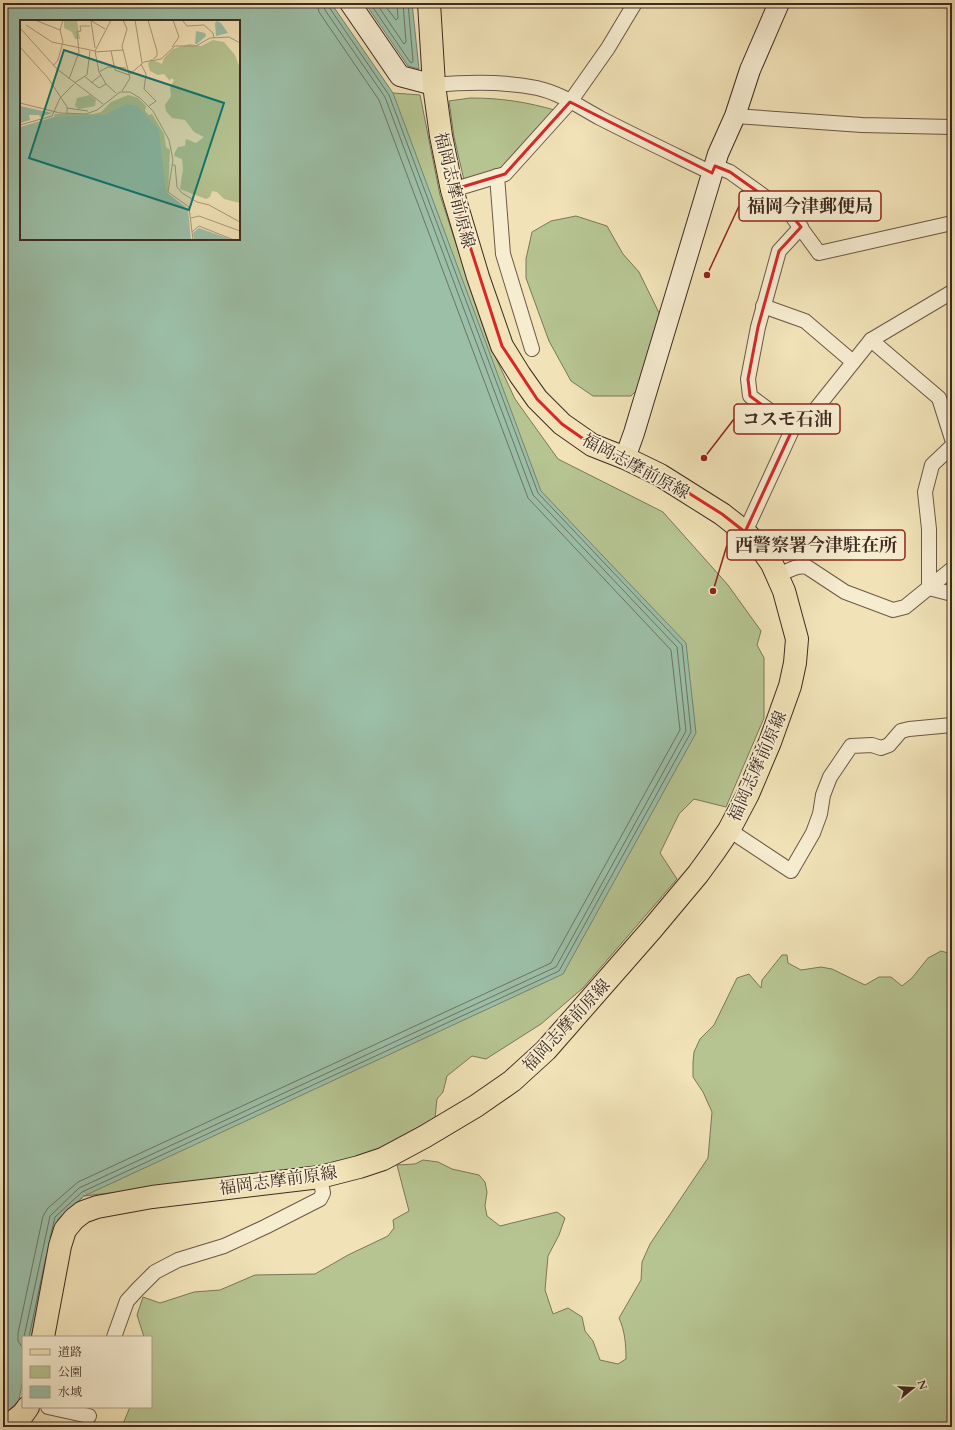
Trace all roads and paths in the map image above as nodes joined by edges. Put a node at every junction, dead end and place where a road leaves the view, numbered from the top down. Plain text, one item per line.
1 (350, 3) edge
2 (430, 3) edge
3 (635, 3) edge
4 (779, 3) edge
5 (434, 85) junction
6 (570, 102) junction
7 (735, 116) junction
8 (952, 127) edge
9 (713, 170) junction
10 (497, 176) junction
11 (452, 190) junction
12 (952, 223) edge
13 (801, 227) junction
14 (952, 292) edge
15 (763, 306) junction
16 (871, 340) junction
17 (532, 349) dead end
18 (853, 362) junction
19 (793, 428) junction
20 (952, 439) edge
21 (952, 446) edge
22 (625, 458) junction
23 (745, 532) junction
24 (952, 569) edge
25 (778, 576) junction
26 (929, 588) junction
27 (952, 594) edge
28 (952, 725) edge
29 (729, 830) junction
30 (320, 1177) junction
31 (43, 1336) edge
32 (114, 1336) edge
33 (27, 1408) edge
34 (52, 1408) edge
35 (90, 1417) edge
36 (6, 1427) edge

1 - 5 street
2 - 5 main road, 福岡志摩前原線
3 - 6 street
4 - 7 street
5 - 6 street
5 - 11 main road, 福岡志摩前原線
6 - 9 street
6 - 10 street
7 - 8 street
7 - 9 street
9 - 13 street
9 - 22 street
10 - 11 street
10 - 17 street
11 - 22 main road, 福岡志摩前原線
12 - 13 street
13 - 15 street
14 - 16 street
15 - 18 street
15 - 19 street
16 - 18 street
16 - 20 street
18 - 19 street
19 - 23 street
21 - 26 street
22 - 23 main road, 福岡志摩前原線
23 - 25 main road, 福岡志摩前原線
24 - 26 street
25 - 26 street
25 - 29 main road, 福岡志摩前原線
26 - 27 street
28 - 29 street
29 - 30 main road, 福岡志摩前原線
30 - 31 main road, 福岡志摩前原線
30 - 32 street
33 - 36 main road
34 - 35 street

